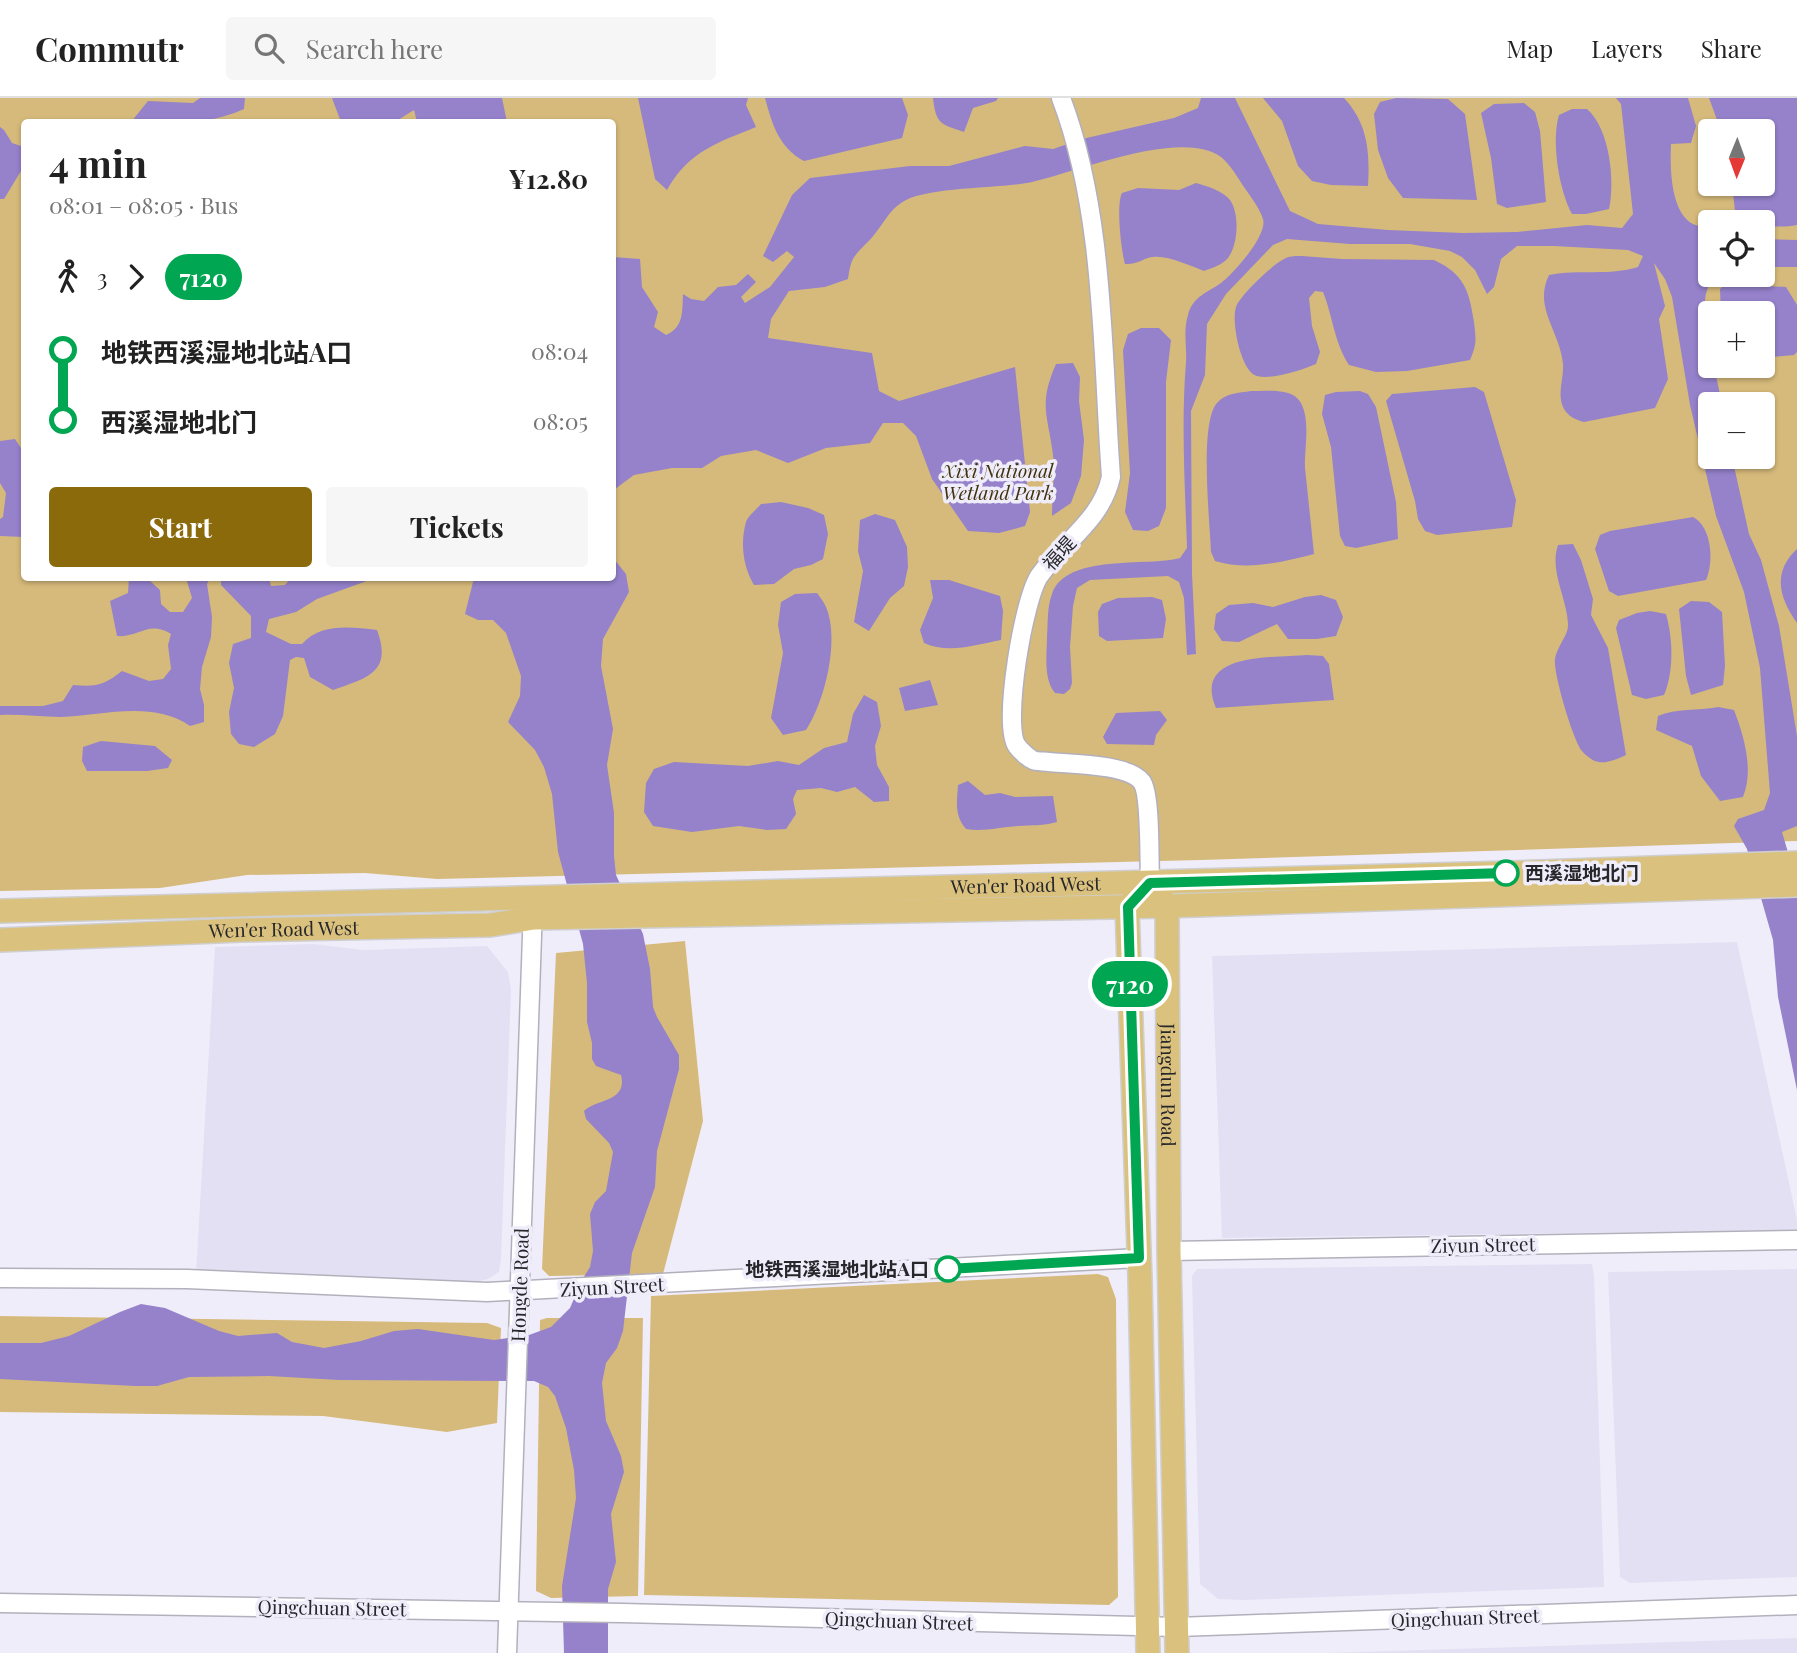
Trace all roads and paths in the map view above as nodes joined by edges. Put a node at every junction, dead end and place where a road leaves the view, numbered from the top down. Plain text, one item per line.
1 (1061, 98) edge
2 (1797, 863) edge
3 (1745, 875) junction
4 (1150, 883) junction
5 (1797, 885) edge
6 (648, 905) junction
7 (1167, 906) junction
8 (533, 907) junction
9 (1128, 907) junction
10 (0, 911) edge
11 (0, 940) edge
12 (1797, 1240) edge
13 (1169, 1251) junction
14 (1139, 1258) junction
15 (0, 1278) edge
16 (519, 1291) junction
17 (0, 1603) edge
18 (1797, 1605) edge
19 (509, 1611) junction
20 (1147, 1627) junction
21 (1177, 1628) junction
22 (507, 1653) edge
23 (1148, 1653) edge
24 (1177, 1653) edge

1 - 4 street, 福堤
2 - 3 main road
3 - 4 main road, Wen'er Road West
3 - 5 main road
3 - 7 main road, Wen'er Road West
4 - 6 main road, Wen'er Road West
4 - 7 main road
4 - 9 main road
6 - 8 main road, Wen'er Road West
6 - 9 main road, Wen'er Road West
7 - 9 main road, Wen'er Road West
7 - 13 main road, Jiangdun Road
8 - 10 main road, Wen'er Road West
8 - 11 main road, Wen'er Road West
8 - 16 street, Hongde Road
9 - 14 main road, Jiangdun Road
12 - 13 street, Ziyun Street
13 - 21 main road, Jiangdun Road
14 - 16 street, Ziyun Street
14 - 20 main road, Jiangdun Road
15 - 16 street, Ziyun Street
16 - 19 street, Hongde Road
17 - 19 street, Qingchuan Street
18 - 21 street, Qingchuan Street
19 - 20 street, Qingchuan Street
19 - 22 street, Hongde Road
20 - 21 street, Qingchuan Street
20 - 23 main road, Jiangdun Road
21 - 24 main road, Jiangdun Road

